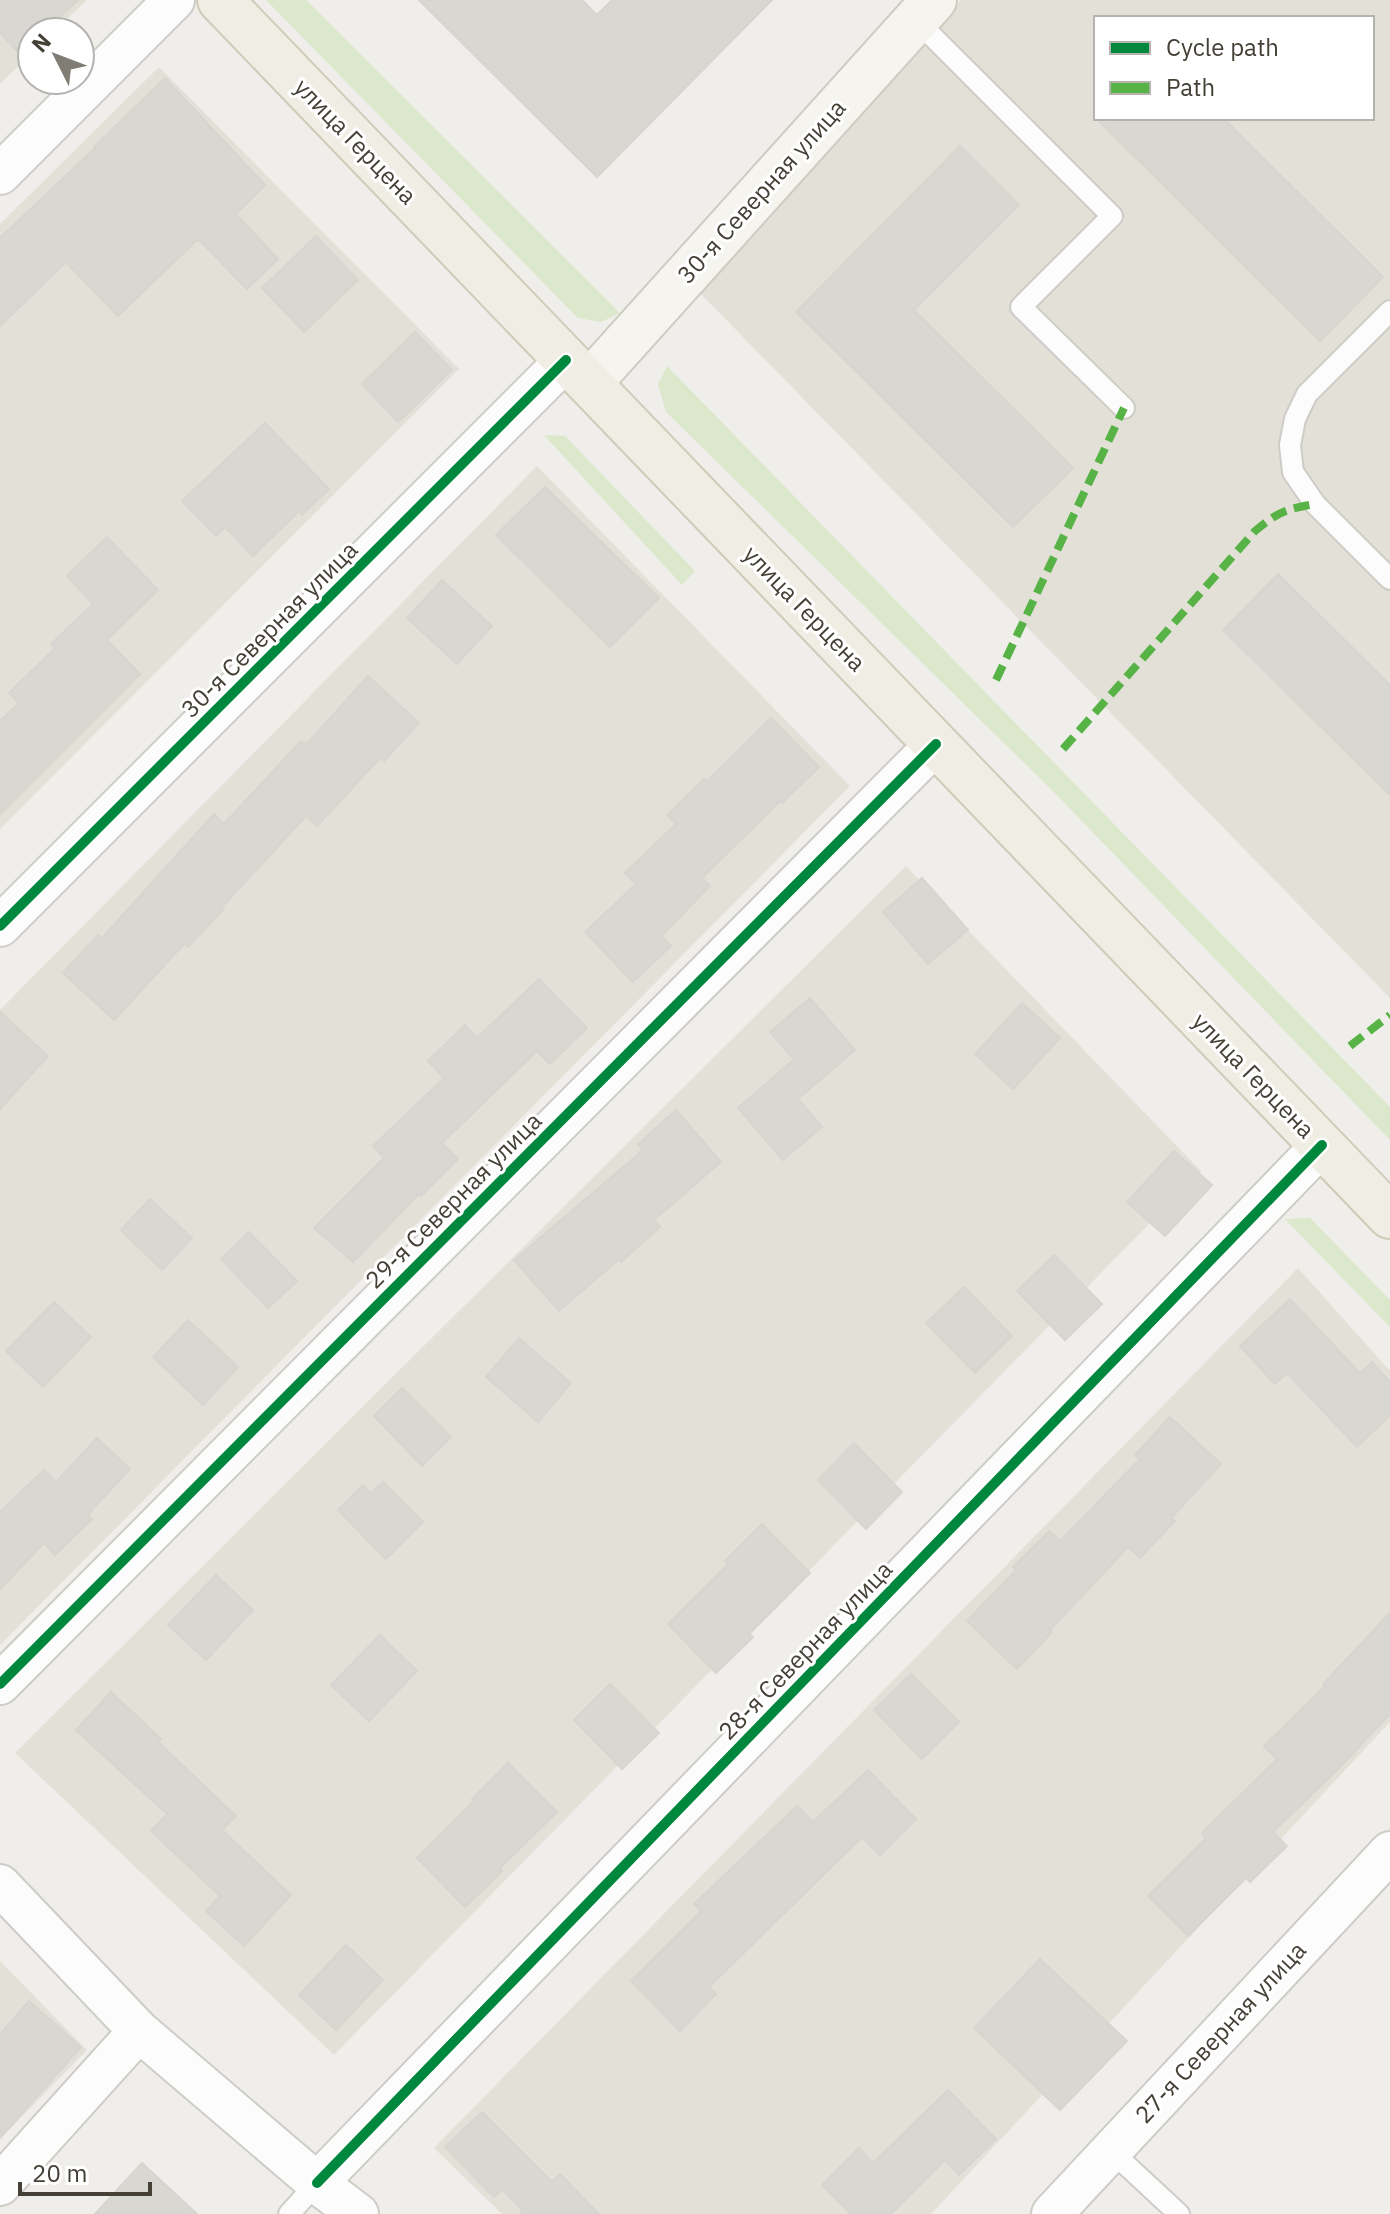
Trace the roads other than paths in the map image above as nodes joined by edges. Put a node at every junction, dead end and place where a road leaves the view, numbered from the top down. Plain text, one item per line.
1 (174, 0) edge
2 (220, 0) edge
3 (919, 9) edge
4 (0, 174) edge
5 (1390, 311) edge
6 (578, 372) junction
7 (1124, 408) dead end
8 (1390, 579) edge
9 (936, 744) junction
10 (0, 926) edge
11 (1322, 1145) junction
12 (1390, 1216) edge
13 (0, 1684) edge
14 (1389, 1854) edge
15 (0, 1885) edge
16 (139, 2031) junction
17 (1110, 2150) junction
18 (317, 2183) junction
19 (0, 2185) edge
20 (289, 2214) edge
21 (358, 2214) edge
22 (1052, 2214) edge
23 (1179, 2214) edge

1 - 4 street
2 - 6 main road, улица Герцена
3 - 6 street, 30-я Северная улица
3 - 7 lane
5 - 8 lane
6 - 9 main road, улица Герцена
6 - 10 street, 30-я Северная улица
9 - 11 main road, улица Герцена
9 - 13 street, 29-я Северная улица
11 - 12 main road, улица Герцена
11 - 18 street, 28-я Северная улица
14 - 17 street, 27-я Северная улица
15 - 16 street
16 - 18 street
16 - 19 street
17 - 22 street, 27-я Северная улица
17 - 23 lane
18 - 20 lane
18 - 21 street

